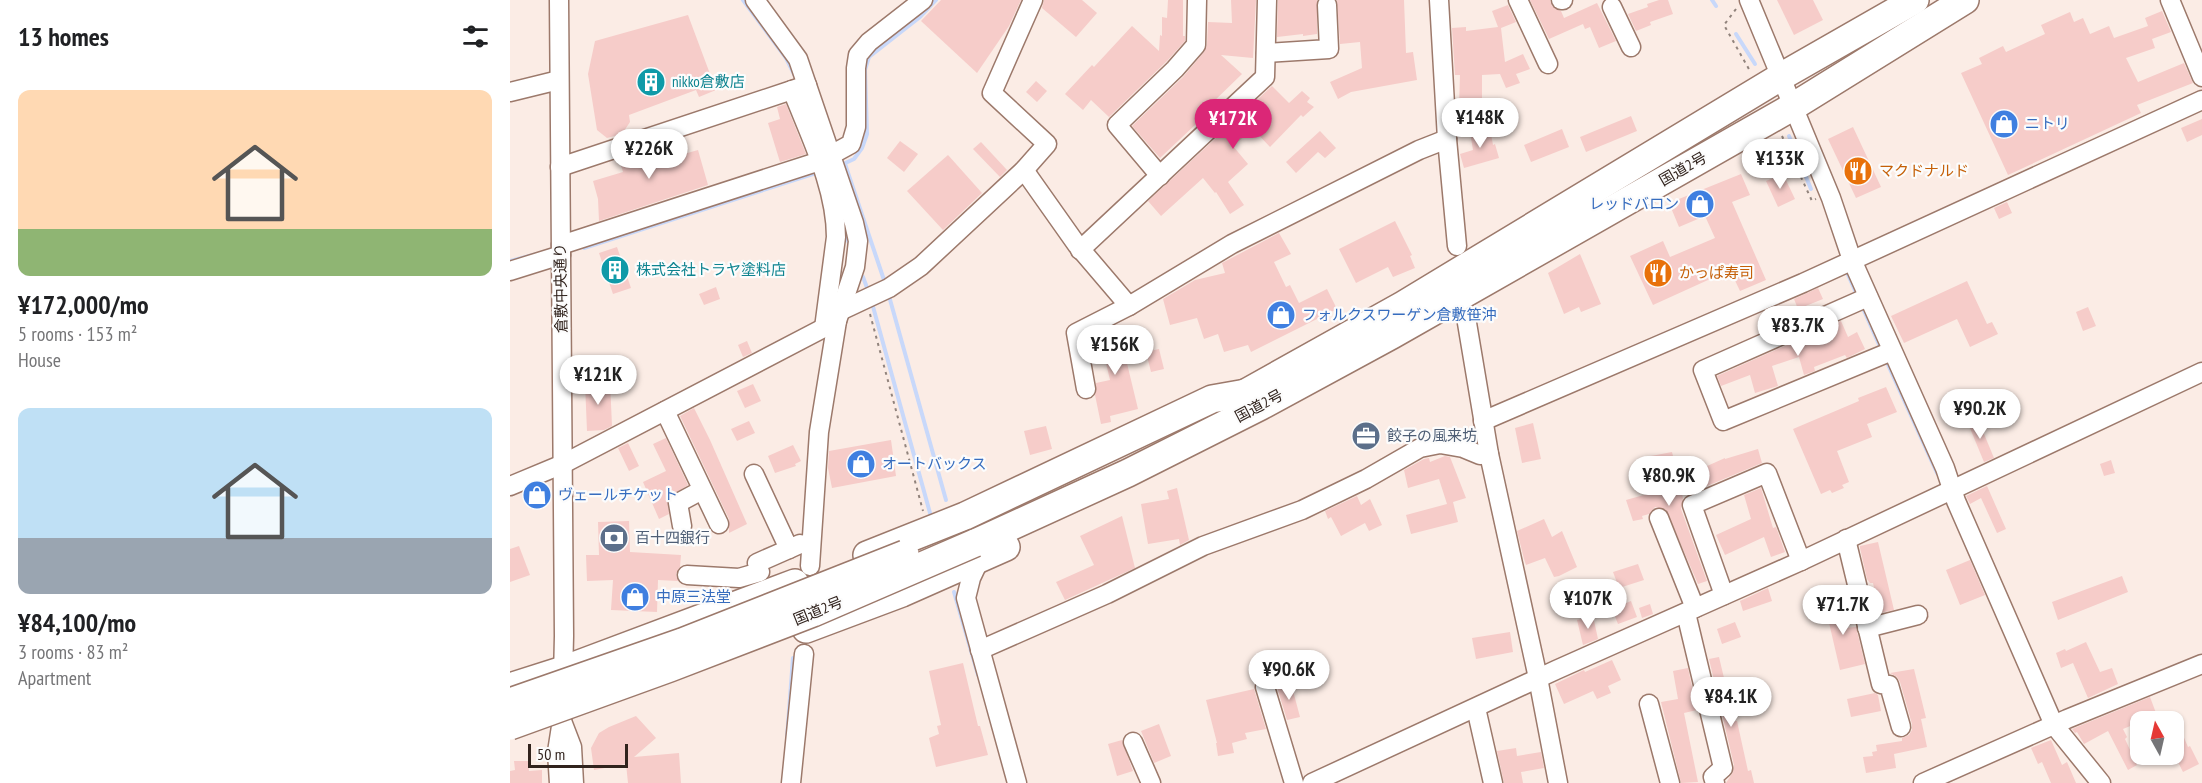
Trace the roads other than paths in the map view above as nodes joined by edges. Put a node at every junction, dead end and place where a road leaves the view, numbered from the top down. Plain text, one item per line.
1 (559, 0) edge
2 (755, 0) edge
3 (923, 0) edge
4 (1032, 0) edge
5 (1197, 0) edge
6 (1267, 0) edge
7 (1439, 0) edge
8 (1518, 0) edge
9 (1915, 0) edge
10 (1965, 0) edge
11 (2170, 0) edge
12 (1616, 2) edge
13 (1743, 3) edge
14 (1327, 5) dead end
15 (1631, 47) dead end
16 (1266, 53) junction
17 (1548, 64) dead end
18 (1782, 76) junction
19 (2202, 77) edge
20 (559, 80) junction
21 (799, 87) junction
22 (510, 92) edge
23 (2202, 100) edge
24 (1794, 106) junction
25 (1442, 141) junction
26 (560, 167) junction
27 (1024, 170) junction
28 (831, 176) junction
29 (1160, 176) junction
30 (1457, 246) dead end
31 (561, 250) junction
32 (1080, 250) junction
33 (1852, 260) junction
34 (510, 271) edge
35 (1863, 300) junction
36 (1129, 306) junction
37 (834, 320) junction
38 (1467, 323) dead end
39 (1887, 353) junction
40 (2202, 372) edge
41 (1086, 390) dead end
42 (1246, 393) junction
43 (665, 411) junction
44 (1484, 422) junction
45 (1485, 455) junction
46 (562, 464) junction
47 (754, 474) dead end
48 (510, 486) edge
49 (1952, 489) junction
50 (702, 490) junction
51 (1659, 518) dead end
52 (718, 524) dead end
53 (682, 526) dead end
54 (1846, 539) junction
55 (975, 543) junction
56 (802, 544) junction
57 (1801, 561) junction
58 (810, 566) dead end
59 (687, 575) dead end
60 (1724, 595) junction
61 (1689, 615) junction
62 (1918, 615) dead end
63 (1867, 628) junction
64 (985, 648) junction
65 (804, 654) dead end
66 (2202, 664) edge
67 (563, 670) junction
68 (1538, 678) junction
69 (510, 687) edge
70 (1265, 687) dead end
71 (510, 702) edge
72 (1649, 705) dead end
73 (1476, 708) junction
74 (562, 720) junction
75 (510, 726) edge
76 (1901, 727) dead end
77 (2050, 727) junction
78 (510, 738) edge
79 (1133, 742) dead end
80 (559, 783) edge
81 (573, 783) edge
82 (790, 783) edge
83 (1017, 783) edge
84 (1151, 783) edge
85 (1294, 783) edge
86 (1311, 783) edge
87 (1493, 783) edge
88 (1558, 783) edge
89 (1670, 783) edge
90 (1715, 783) edge
91 (1923, 783) edge
92 (2101, 783) edge

1 - 20 street, 倉敷中央通り
2 - 21 street
3 - 28 street
4 - 27 street
5 - 29 street
6 - 16 street
7 - 25 street
8 - 17 street
9 - 18 highway, 国道2号
10 - 24 highway, 国道2号
11 - 19 street
12 - 15 street
13 - 18 street
14 - 16 street
16 - 29 street
18 - 24 street
18 - 42 highway, 国道2号
20 - 22 street
20 - 26 street, 倉敷中央通り
21 - 26 street
21 - 28 street
23 - 33 street
24 - 33 street
24 - 55 highway, 国道2号
25 - 30 street
25 - 36 street
26 - 31 street, 倉敷中央通り
27 - 32 street
27 - 37 street
28 - 31 street
28 - 37 street
29 - 32 street
31 - 34 street
31 - 46 street, 倉敷中央通り
32 - 36 street
33 - 35 street
33 - 44 street
35 - 39 street
35 - 39 street
36 - 41 street
37 - 43 street
37 - 56 street
38 - 44 street
39 - 49 street
40 - 49 street
42 - 55 highway, 国道2号
42 - 67 highway
43 - 46 street
43 - 50 street
44 - 45 street
45 - 64 street
45 - 68 street
46 - 48 street
46 - 67 street, 倉敷中央通り
47 - 56 street
49 - 54 street
49 - 77 street
50 - 52 street
50 - 53 street
51 - 61 street
54 - 57 street
54 - 63 street
55 - 64 street
55 - 71 highway, 国道2号, bridge
55 - 74 highway
55 - 75 highway, 国道2号, bridge
56 - 58 street
56 - 59 street
57 - 60 street
57 - 60 street
60 - 61 street
61 - 68 street
61 - 90 street
62 - 63 street
63 - 76 street
64 - 83 street
65 - 82 street
66 - 77 street
67 - 69 highway
67 - 74 street, 倉敷中央通り
68 - 73 street
68 - 88 street
70 - 85 street
72 - 89 street
73 - 86 street
73 - 87 street
74 - 78 highway
74 - 80 street
74 - 81 street
77 - 91 street
77 - 92 street
79 - 84 street

